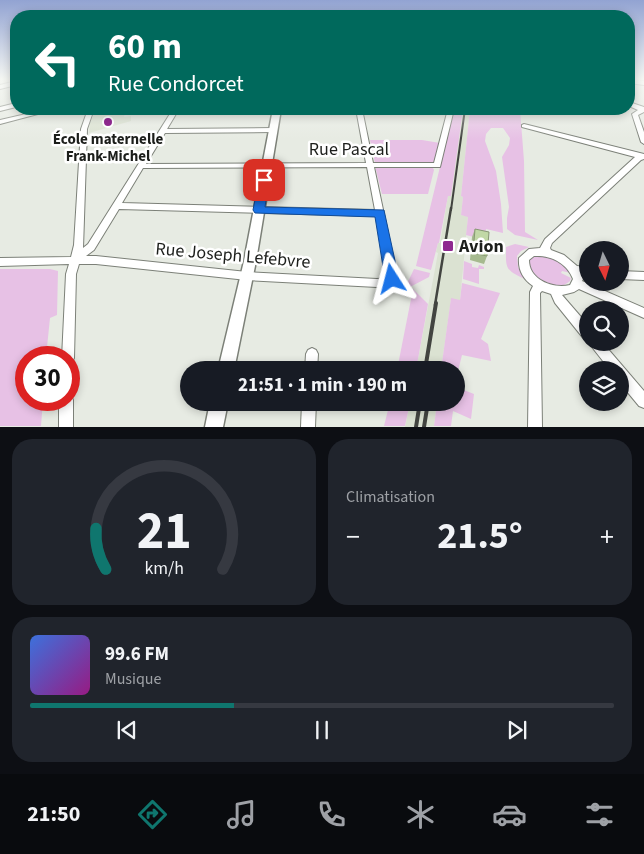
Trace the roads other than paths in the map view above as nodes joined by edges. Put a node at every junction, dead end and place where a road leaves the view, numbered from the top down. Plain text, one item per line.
1 (643, 109) edge
2 (29, 115) edge
3 (89, 115) edge
4 (173, 115) edge
5 (275, 115) edge
6 (360, 115) edge
7 (449, 115) edge
8 (0, 122) edge
9 (524, 126) dead end
10 (272, 130) junction
11 (163, 132) junction
12 (644, 142) edge
13 (643, 156) edge
14 (370, 164) junction
15 (267, 165) junction
16 (140, 166) junction
17 (116, 206) junction
18 (259, 210) junction
19 (380, 213) junction
20 (547, 253) junction
21 (74, 261) junction
22 (0, 262) edge
23 (574, 270) junction
24 (579, 270) edge
25 (629, 275) edge
26 (248, 276) junction
27 (644, 276) edge
28 (577, 284) junction
29 (540, 285) junction
30 (555, 290) junction
31 (644, 313) edge
32 (579, 324) edge
33 (68, 346) edge
34 (602, 351) edge
35 (312, 354) dead end
36 (228, 361) edge
37 (312, 361) edge
38 (610, 361) edge
39 (629, 383) edge
40 (644, 401) edge
41 (66, 411) edge
42 (217, 411) edge
43 (309, 411) edge
44 (66, 426) edge
45 (214, 426) edge
46 (308, 426) edge
47 (535, 426) edge

1 - 12 street
2 - 8 street
3 - 21 street
4 - 11 street
5 - 10 street
6 - 14 street
7 - 14 street, Rue Pascal
9 - 13 street
10 - 11 street
10 - 15 street
11 - 16 street
13 - 20 street
14 - 15 street, Rue Pascal
14 - 19 street
15 - 16 street, Rue Pascal
15 - 18 street
16 - 17 street
17 - 18 street
17 - 21 street
18 - 19 street
18 - 26 street
19 - 26 street, Rue Joseph Lefebvre
20 - 23 street
20 - 29 street
21 - 22 street, Rue Joseph Lefebvre
21 - 26 street, Rue Joseph Lefebvre
21 - 33 street
23 - 24 street
23 - 28 street
25 - 27 street
26 - 36 street
28 - 30 street
28 - 31 street
29 - 30 street
29 - 47 street
30 - 32 street
34 - 38 street
35 - 37 street
39 - 40 street
41 - 44 street
42 - 45 street
43 - 46 street

